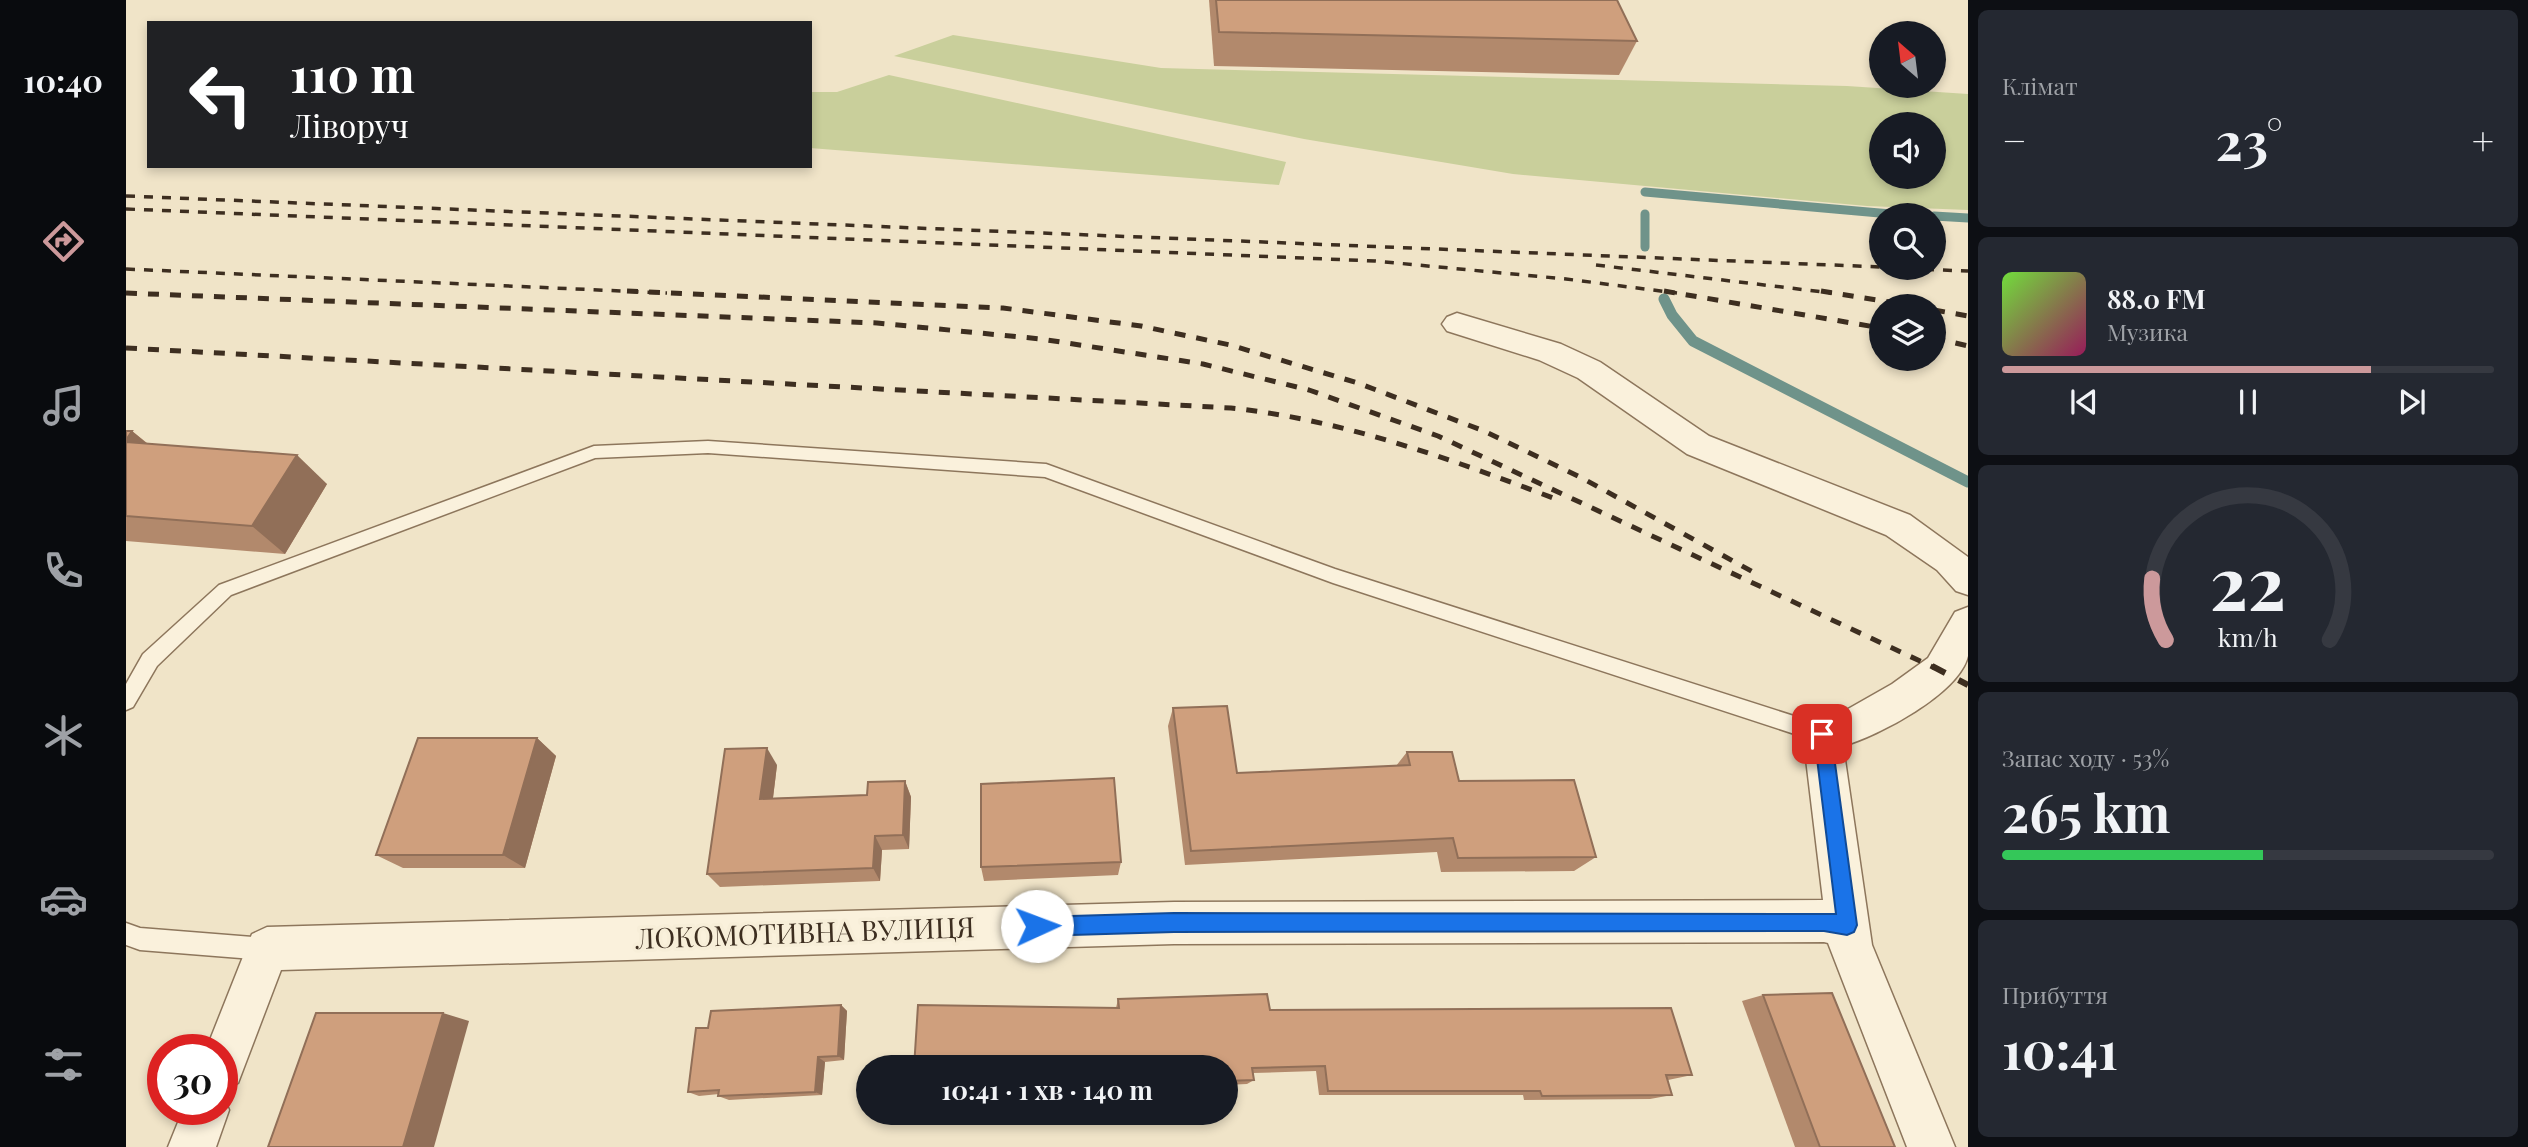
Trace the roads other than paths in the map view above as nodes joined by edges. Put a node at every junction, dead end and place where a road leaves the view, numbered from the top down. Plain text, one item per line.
1 (1457, 324) dead end
2 (1968, 580) edge
3 (1968, 623) edge
4 (126, 701) edge
5 (1822, 734) junction
6 (1847, 925) junction
7 (126, 934) edge
8 (267, 949) junction
9 (235, 1034) edge
10 (200, 1125) edge
11 (192, 1147) edge
12 (1931, 1147) edge

1 - 2 street
3 - 5 street
4 - 5 lane
5 - 6 street
6 - 8 street, ЛОКОМОТИВНА ВУЛИЦЯ
6 - 12 street
7 - 8 lane
8 - 9 street
10 - 11 street

